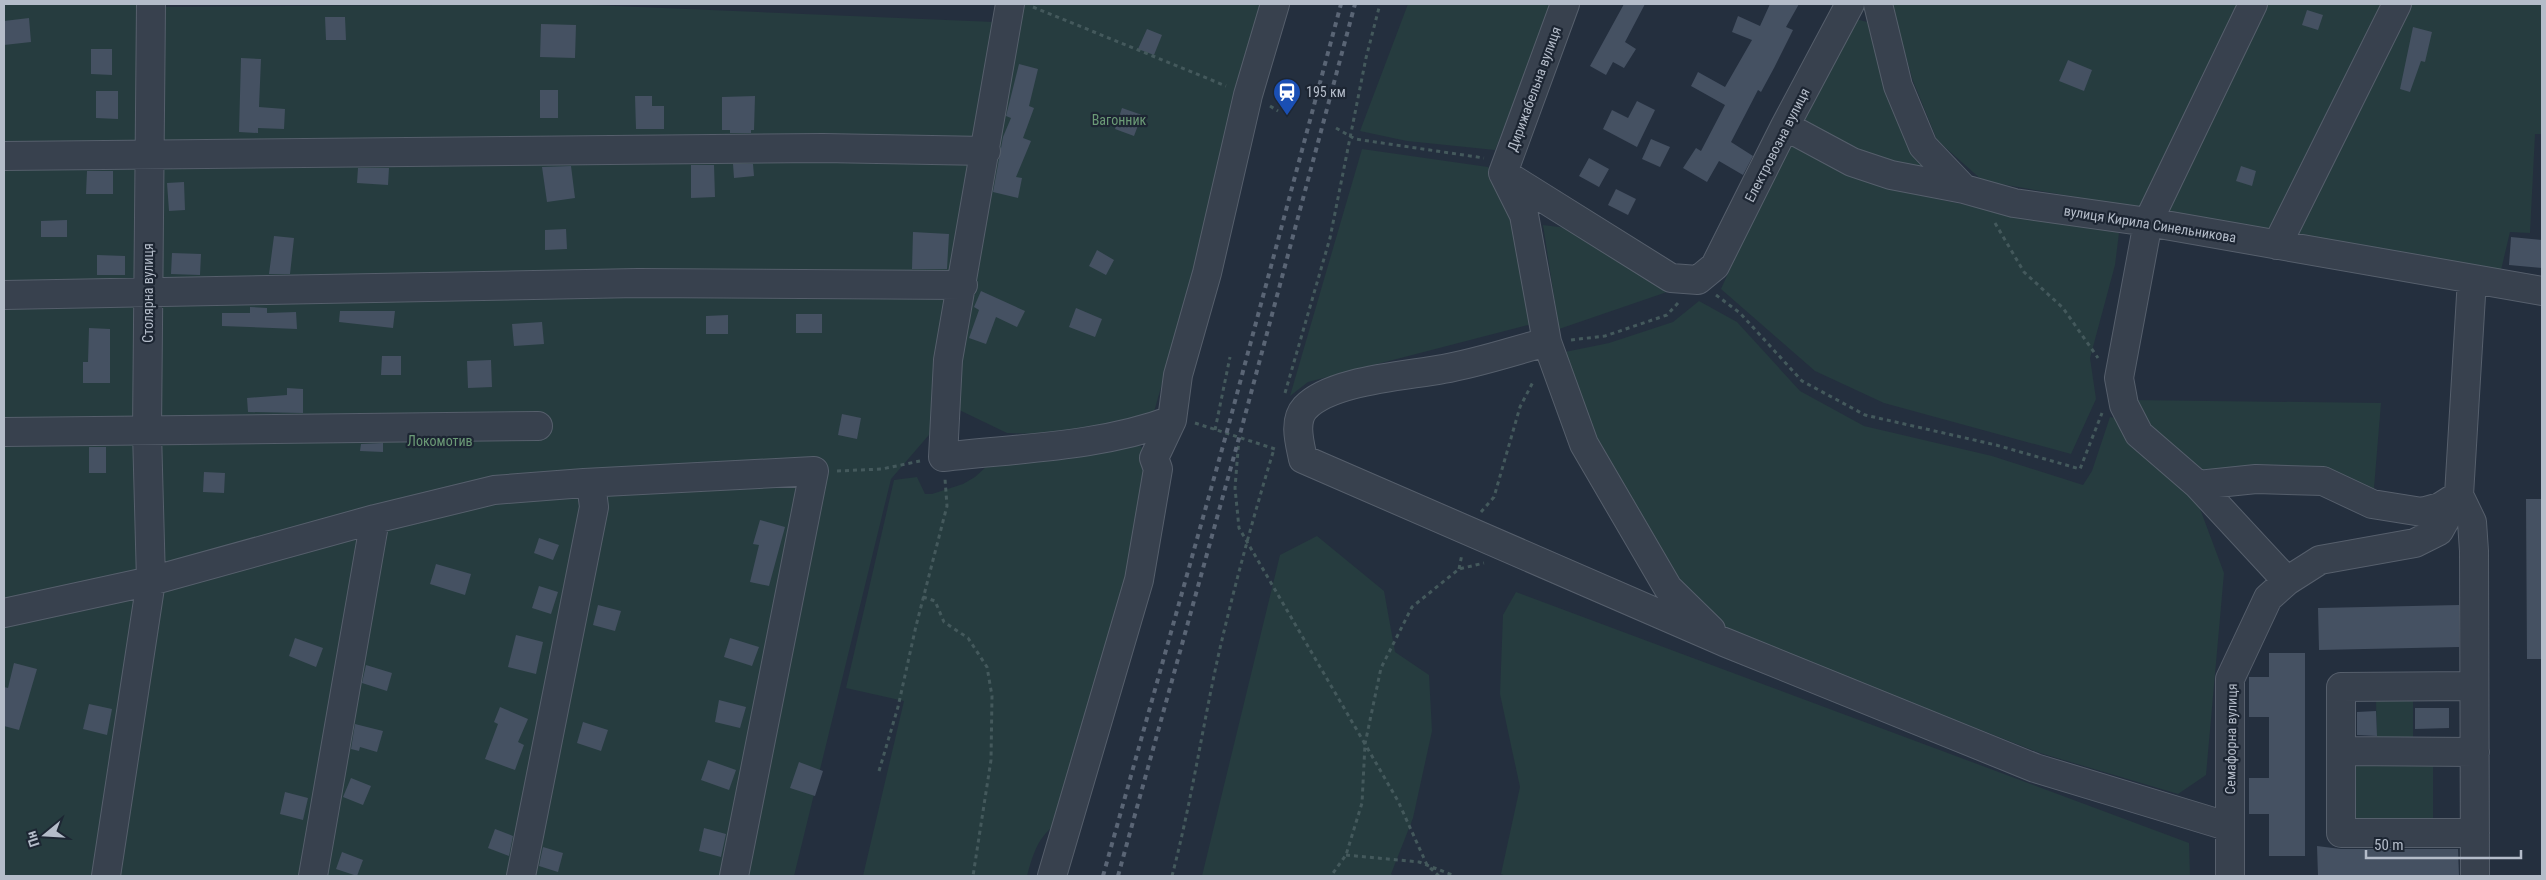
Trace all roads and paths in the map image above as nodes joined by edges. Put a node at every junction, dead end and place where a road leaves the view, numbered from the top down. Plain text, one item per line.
1 (150, 4) edge
2 (1010, 4) edge
3 (1025, 4) edge
4 (1274, 4) edge
5 (1380, 4) edge
6 (1565, 4) edge
7 (1850, 4) edge
8 (1878, 4) edge
9 (2253, 4) edge
10 (2397, 4) edge
11 (1248, 95) junction
12 (1785, 126) junction
13 (1336, 128) dead end
14 (1350, 137) junction
15 (986, 151) junction
16 (148, 155) junction
17 (4, 156) edge
18 (1504, 173) junction
19 (1964, 189) junction
20 (1990, 217) dead end
21 (2148, 222) junction
22 (2277, 245) junction
23 (2472, 279) junction
24 (1698, 280) junction
25 (963, 285) junction
26 (2542, 291) edge
27 (148, 294) junction
28 (4, 295) edge
29 (1547, 342) junction
30 (1230, 357) dead end
31 (2103, 366) dead end
32 (1284, 398) dead end
33 (2124, 405) junction
34 (1172, 420) junction
35 (538, 426) dead end
36 (1215, 430) junction
37 (4, 432) edge
38 (147, 432) junction
39 (1239, 438) junction
40 (1276, 440) dead end
41 (1274, 449) junction
42 (943, 457) junction
43 (1303, 460) junction
44 (814, 472) junction
45 (584, 483) junction
46 (2198, 485) junction
47 (2459, 495) junction
48 (375, 519) junction
49 (1465, 530) junction
50 (1246, 539) junction
51 (1486, 563) dead end
52 (1459, 570) junction
53 (151, 581) junction
54 (2286, 581) junction
55 (924, 597) junction
56 (4, 613) edge
57 (1724, 642) junction
58 (2474, 686) junction
59 (1365, 744) junction
60 (2341, 751) junction
61 (2475, 752) junction
62 (879, 771) dead end
63 (2230, 827) junction
64 (2475, 833) junction
65 (1346, 855) junction
66 (1426, 865) junction
67 (106, 876) edge
68 (313, 876) edge
69 (521, 876) edge
70 (734, 876) edge
71 (972, 876) edge
72 (1052, 876) edge
73 (1172, 876) edge
74 (1331, 876) edge
75 (1439, 876) edge
76 (1455, 876) edge
77 (2230, 876) edge
78 (2474, 876) edge

1 - 16 street, Столярна вулиця
2 - 15 street
3 - 11 path
4 - 11 street
5 - 14 path
6 - 18 street, Дирижабельна вулиця
7 - 12 street, Електровозна вулиця
8 - 19 street
9 - 21 street
10 - 22 street
11 - 34 street
12 - 19 street, вулиця Кирила Синельникова
12 - 24 street, Електровозна вулиця
13 - 14 path
14 - 18 path
14 - 32 path
15 - 16 street
15 - 25 street
16 - 17 street
16 - 27 street, Столярна вулиця
18 - 24 street
18 - 29 street
19 - 21 street, вулиця Кирила Синельникова
20 - 31 path
21 - 22 street, вулиця Кирила Синельникова
21 - 33 street
22 - 23 street, вулиця Кирила Синельникова
23 - 26 street, вулиця Кирила Синельникова
23 - 47 street
24 - 29 path
24 - 33 path
25 - 27 street
25 - 42 street
27 - 28 street
27 - 38 street, Столярна вулиця
29 - 43 street
29 - 49 path
29 - 57 street
30 - 36 path
33 - 46 street
34 - 36 path
34 - 42 street
34 - 72 street
35 - 38 street
36 - 39 path
37 - 38 street
38 - 53 street, Столярна вулиця
39 - 41 path
39 - 50 path
40 - 41 path
41 - 43 path
41 - 50 path
42 - 44 path
42 - 55 path
43 - 49 street
44 - 45 street
44 - 70 street
45 - 48 street
45 - 69 street
46 - 47 street
46 - 54 street
47 - 54 street, Семафорна вулиця
47 - 58 street
48 - 53 street
48 - 68 street
49 - 52 path
49 - 57 street
50 - 59 path
50 - 73 path
51 - 52 path
52 - 59 path
53 - 56 street
53 - 67 street, Столярна вулиця
54 - 63 street, Семафорна вулиця
55 - 62 path
55 - 71 path
57 - 63 street
58 - 60 street
58 - 61 street
59 - 65 path
59 - 66 path
60 - 61 street
60 - 64 street
61 - 64 street
63 - 77 street, Семафорна вулиця
64 - 78 street
65 - 66 path
65 - 74 path
66 - 75 path
66 - 76 path

